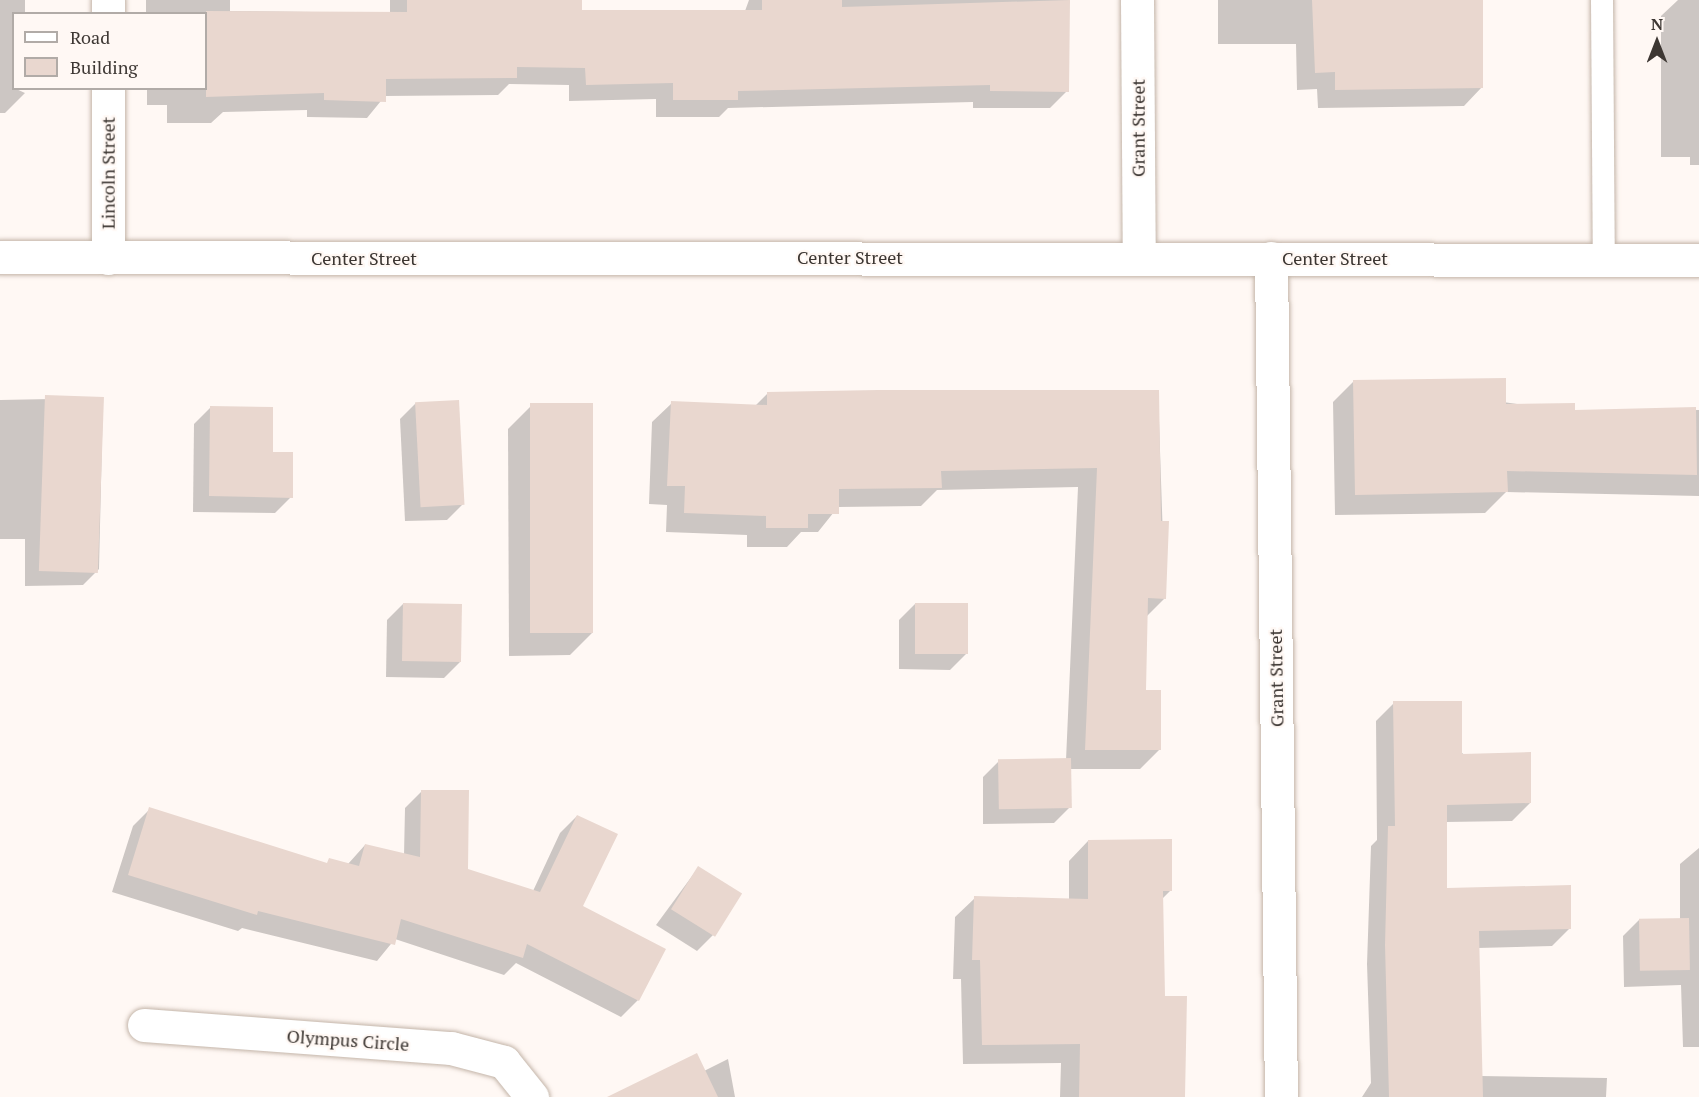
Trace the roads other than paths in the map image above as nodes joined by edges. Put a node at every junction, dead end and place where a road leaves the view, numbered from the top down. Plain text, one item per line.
1 (1137, 0) edge
2 (1602, 0) edge
3 (108, 90) edge
4 (0, 257) edge
5 (1138, 257) junction
6 (108, 258) junction
7 (1271, 258) junction
8 (1604, 259) junction
9 (1699, 260) edge
10 (144, 1025) dead end
11 (532, 1097) edge
12 (1281, 1097) edge

1 - 5 main road, Grant Street
2 - 8 lane
3 - 6 main road, Lincoln Street
4 - 6 main road, Center Street
5 - 6 main road, Center Street
5 - 7 main road, Center Street
7 - 8 main road, Center Street
7 - 12 main road, Grant Street
8 - 9 main road, Center Street
10 - 11 main road, Olympus Circle

